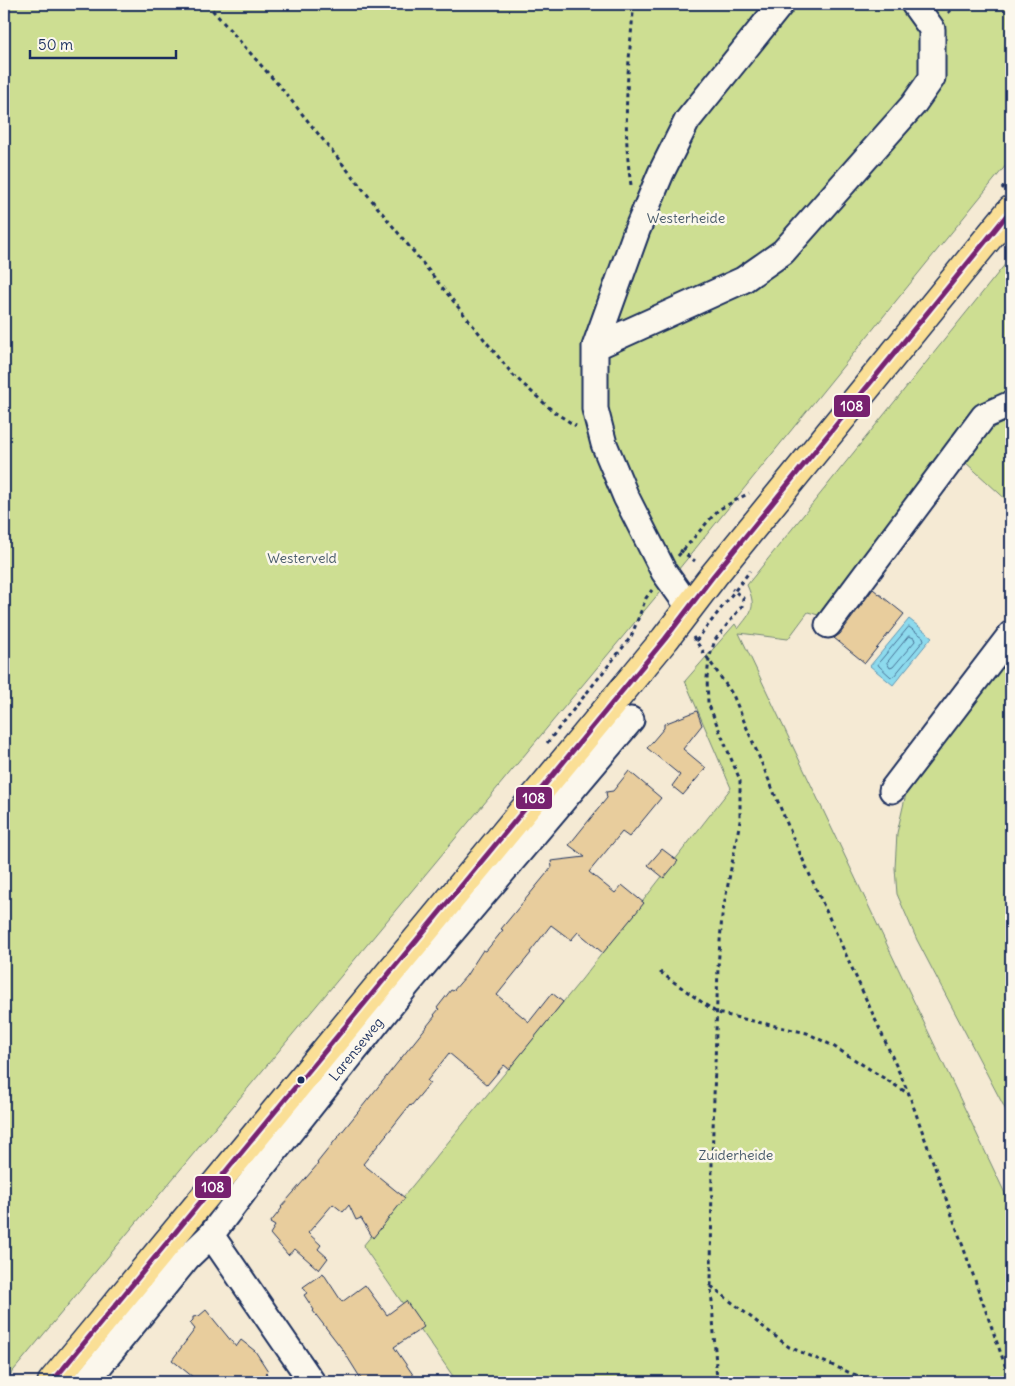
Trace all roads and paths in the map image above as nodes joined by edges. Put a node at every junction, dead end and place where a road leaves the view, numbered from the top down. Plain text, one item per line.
1 (207, 4) edge
2 (631, 4) edge
3 (781, 4) edge
4 (914, 4) edge
5 (632, 187) dead end
6 (1011, 210) edge
7 (595, 347) junction
8 (1011, 404) edge
9 (604, 444) junction
10 (689, 607) junction
11 (828, 625) dead end
12 (1011, 634) edge
13 (709, 660) junction
14 (631, 720) dead end
15 (892, 790) dead end
16 (660, 972) dead end
17 (717, 1013) junction
18 (909, 1094) junction
19 (212, 1235) junction
20 (711, 1286) junction
21 (52, 1382) edge
22 (86, 1382) edge
23 (312, 1382) edge
24 (718, 1382) edge
25 (879, 1382) edge
26 (1011, 1382) edge

1 - 9 path
2 - 5 path
3 - 7 street
4 - 7 street
6 - 10 main road, Larenseweg
7 - 9 street
8 - 11 street
9 - 10 street
10 - 21 main road, Larenseweg
12 - 15 street
13 - 13 path
13 - 17 path
13 - 18 path
14 - 19 street, Larenseweg
16 - 17 path
17 - 18 path
17 - 20 path
18 - 26 path
19 - 22 street, Larenseweg
19 - 23 street
20 - 24 path
20 - 25 path

